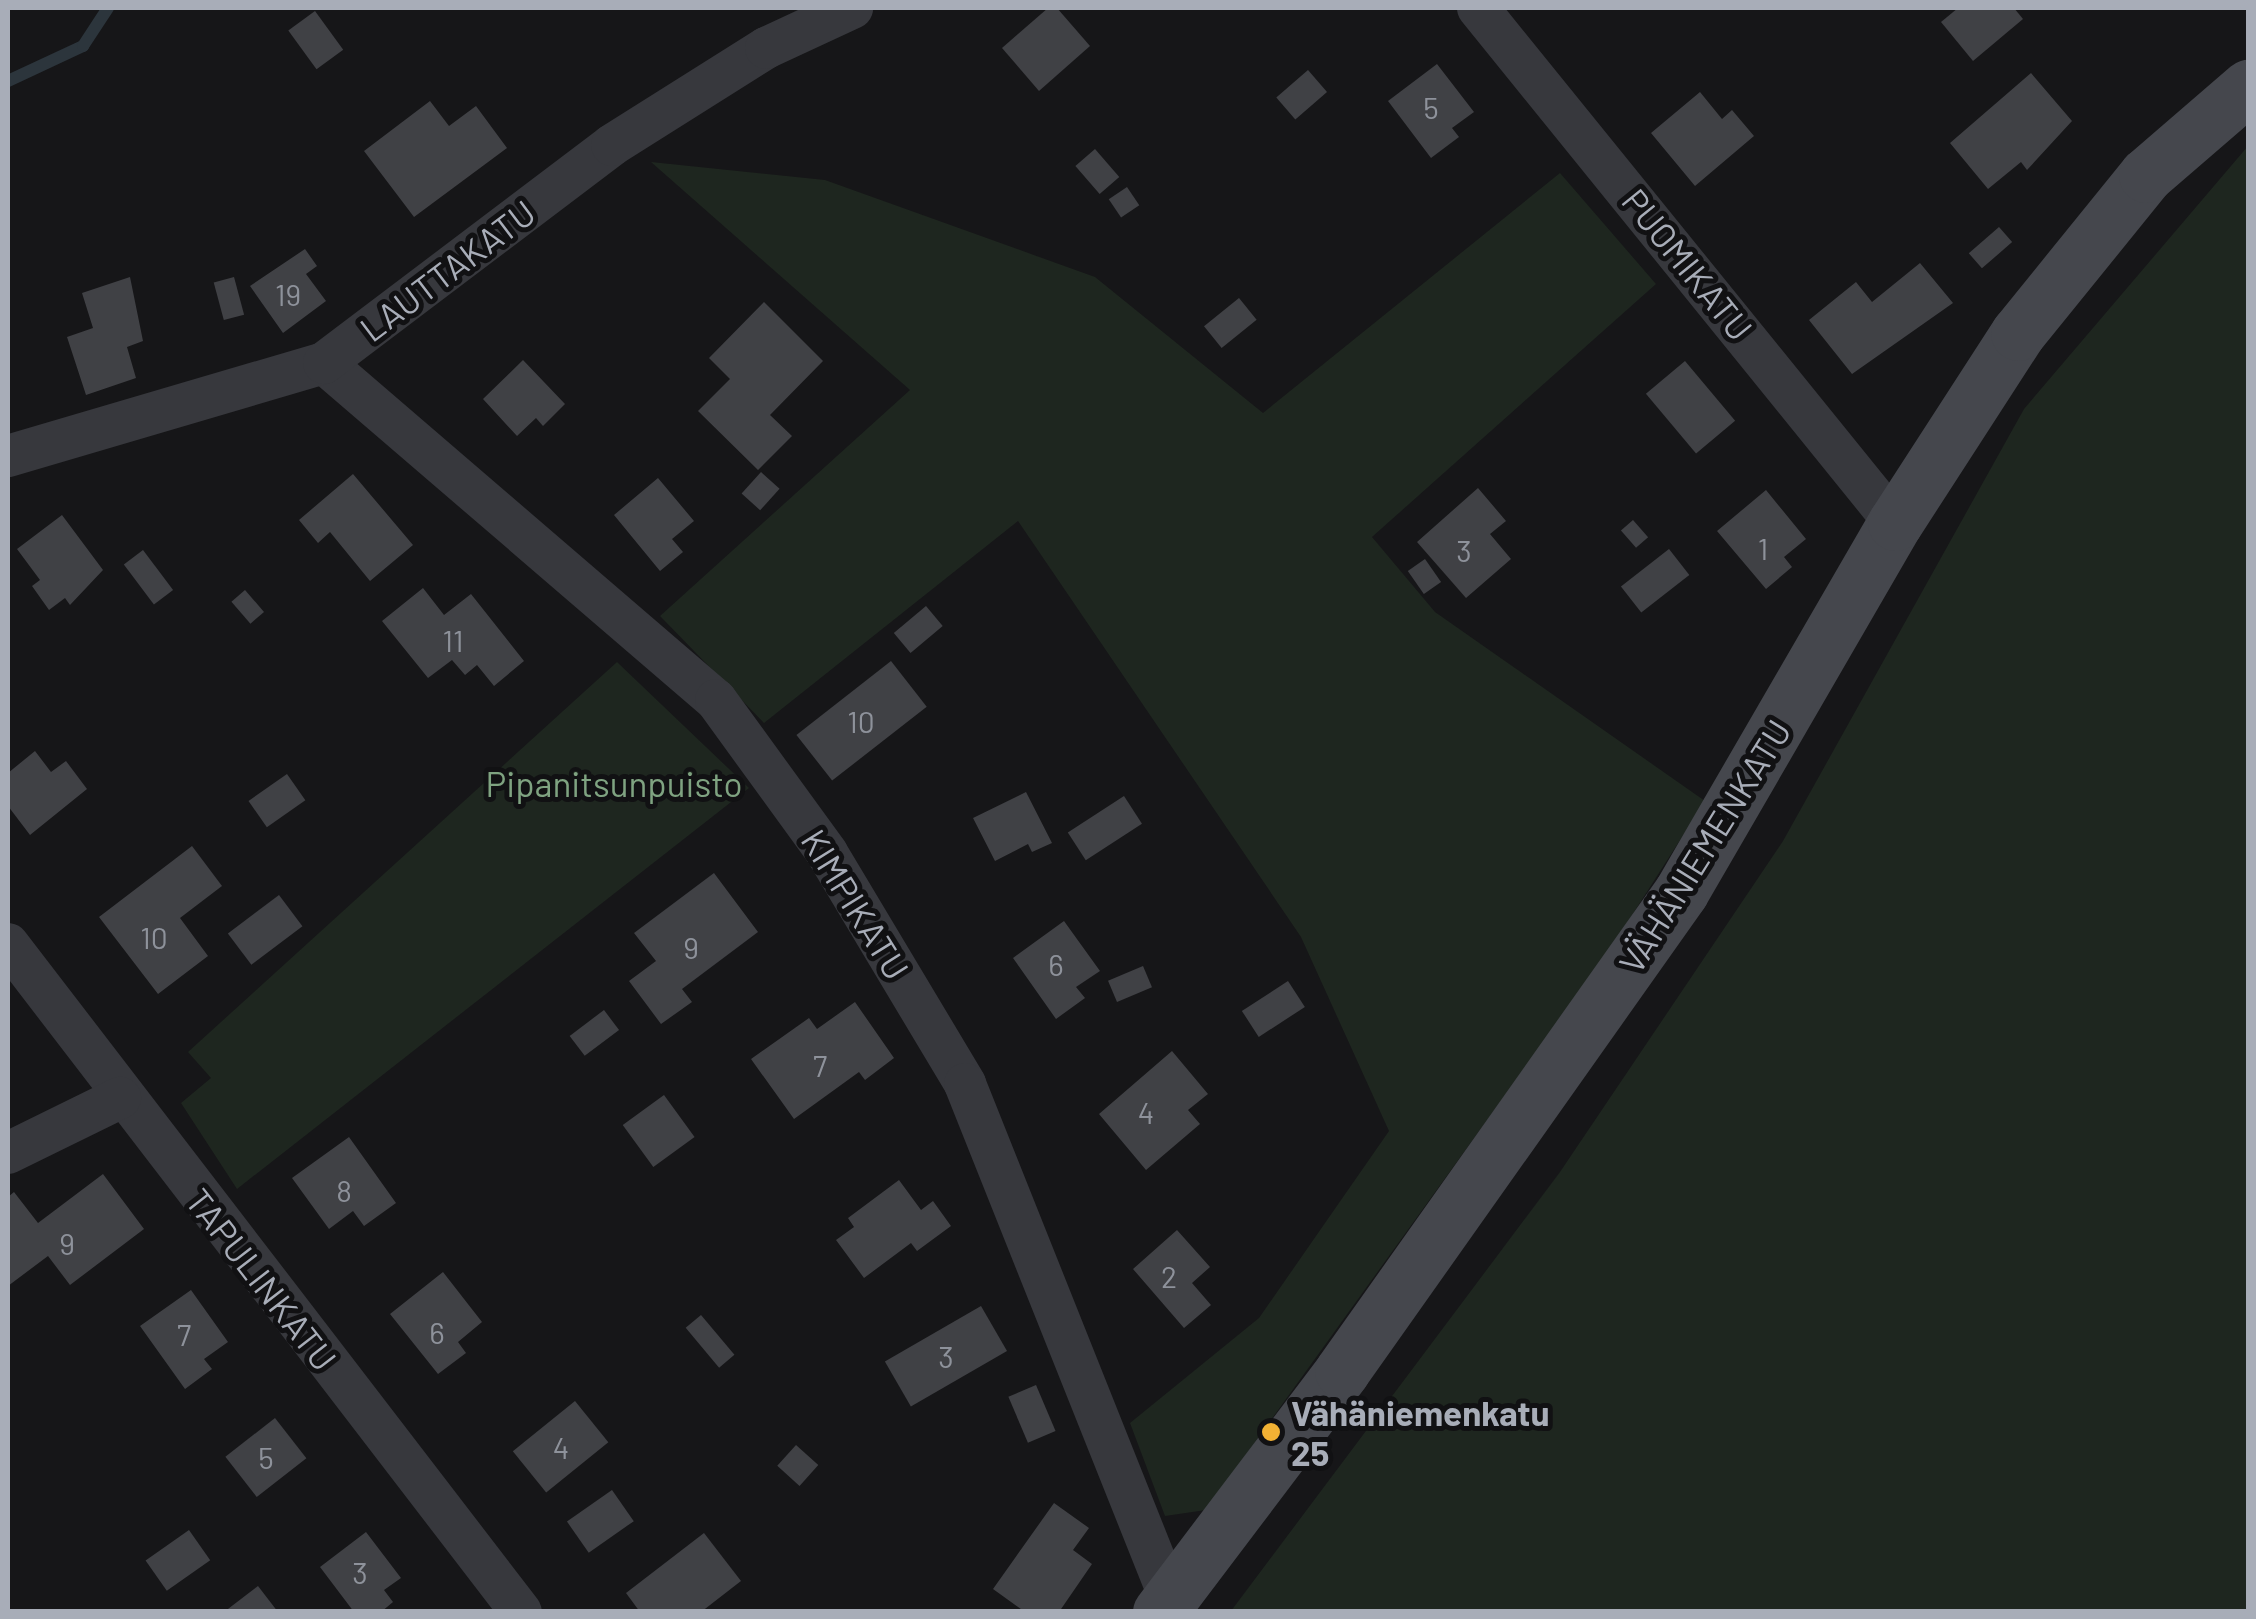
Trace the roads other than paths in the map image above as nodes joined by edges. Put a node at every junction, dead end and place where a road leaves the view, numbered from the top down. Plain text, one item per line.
1 (852, 8) edge
2 (1478, 8) edge
3 (2248, 87) edge
4 (324, 363) junction
5 (8, 456) edge
6 (1895, 523) junction
7 (8, 944) edge
8 (120, 1098) junction
9 (8, 1153) edge
10 (1165, 1605) edge
11 (521, 1612) edge

1 - 4 street, LAUTTAKATU
2 - 6 street, PUOMIKATU
3 - 6 street, VÄHÄNIEMENKATU
4 - 5 street, LAUTTAKATU
4 - 10 street, KIMPIKATU
6 - 10 street, VÄHÄNIEMENKATU
7 - 8 street, TAPULINKATU
8 - 9 street
8 - 11 street, TAPULINKATU

